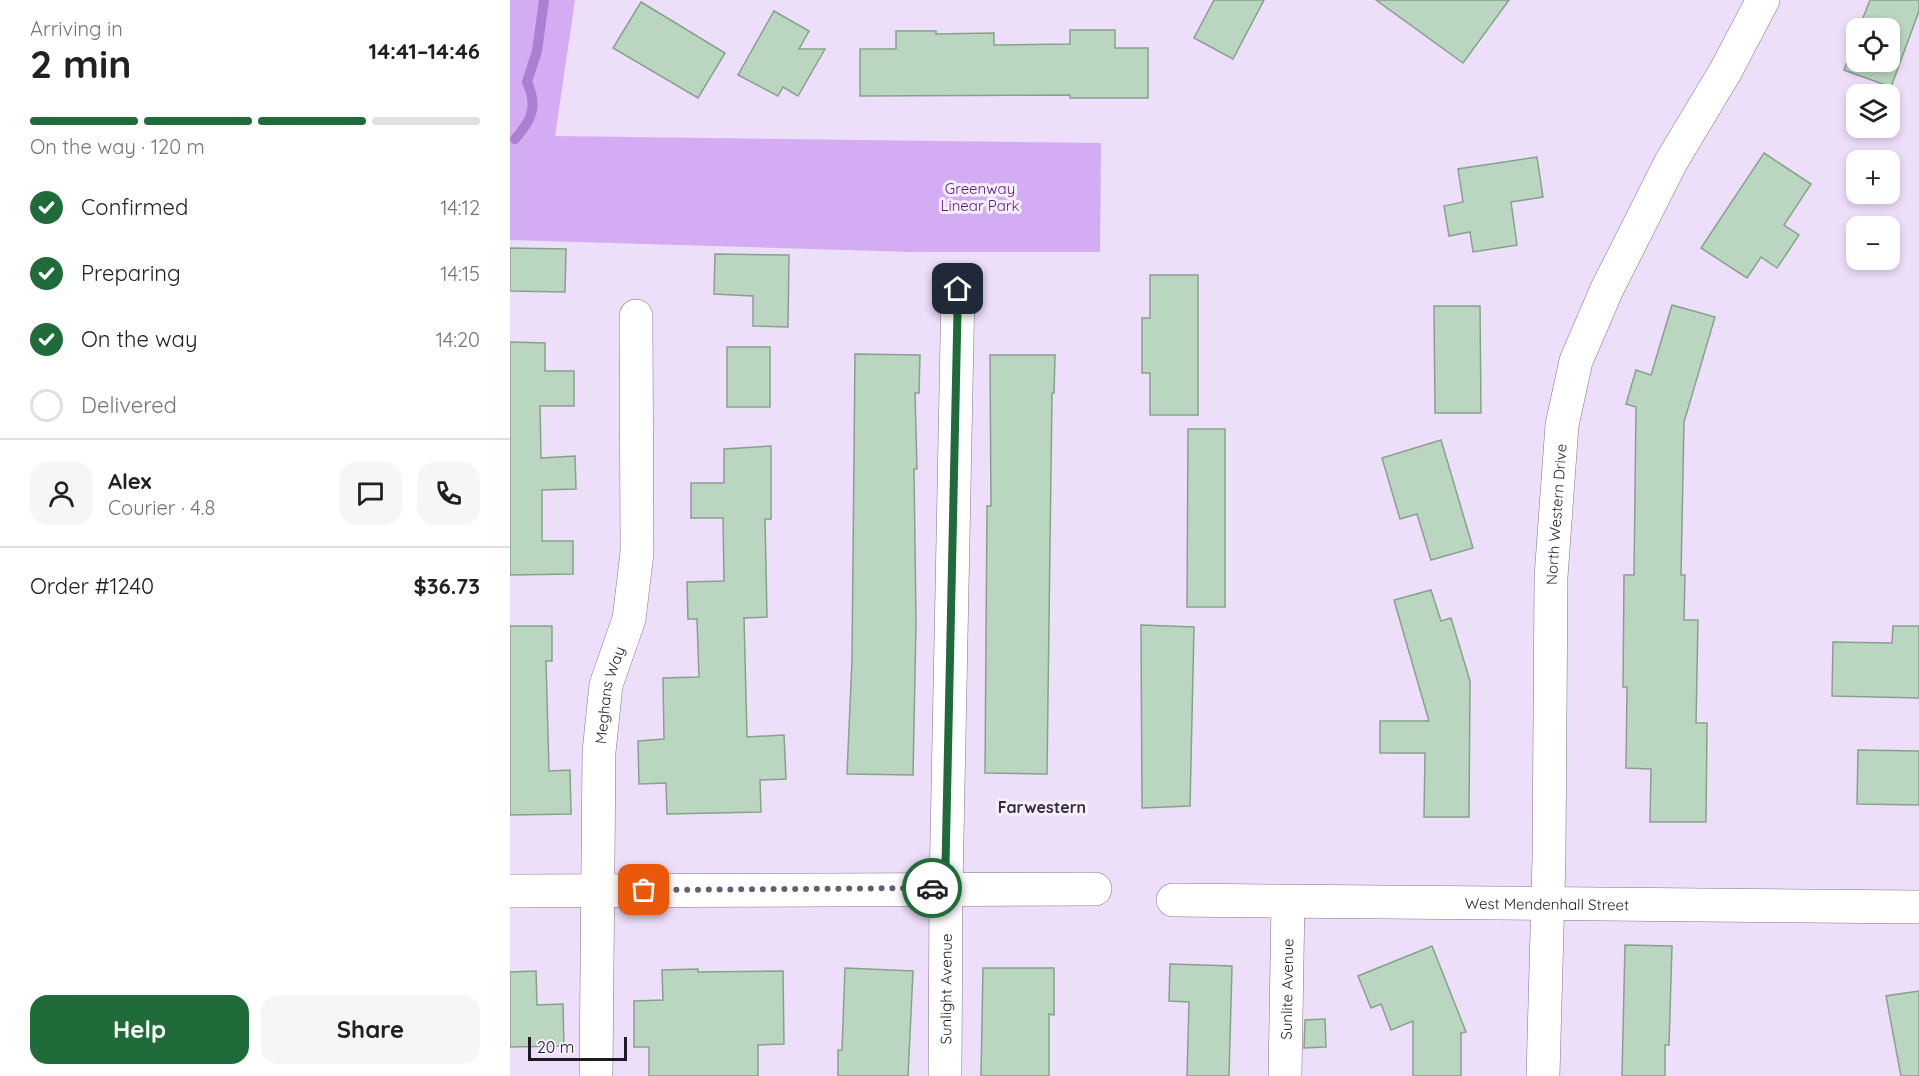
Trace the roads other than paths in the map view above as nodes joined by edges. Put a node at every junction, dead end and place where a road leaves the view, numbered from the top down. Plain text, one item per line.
1 (1763, 0) edge
2 (958, 289) dead end
3 (636, 316) dead end
4 (945, 888) junction
5 (1095, 889) dead end
6 (597, 890) junction
7 (510, 891) edge
8 (1173, 900) dead end
9 (1288, 902) junction
10 (1546, 904) junction
11 (1919, 908) edge
12 (596, 1076) edge
13 (945, 1076) edge
14 (1285, 1076) edge
15 (1543, 1076) edge

1 - 10 street, North Western Drive
2 - 4 street, Sunlight Avenue
3 - 6 street, Meghans Way
4 - 5 street
4 - 6 street
4 - 13 street, Sunlight Avenue
6 - 7 street
6 - 12 street, Meghans Way
8 - 9 street, West Mendenhall Street
9 - 10 street, West Mendenhall Street
9 - 14 street, Sunlite Avenue
10 - 11 street, West Mendenhall Street
10 - 15 street, North Western Drive

